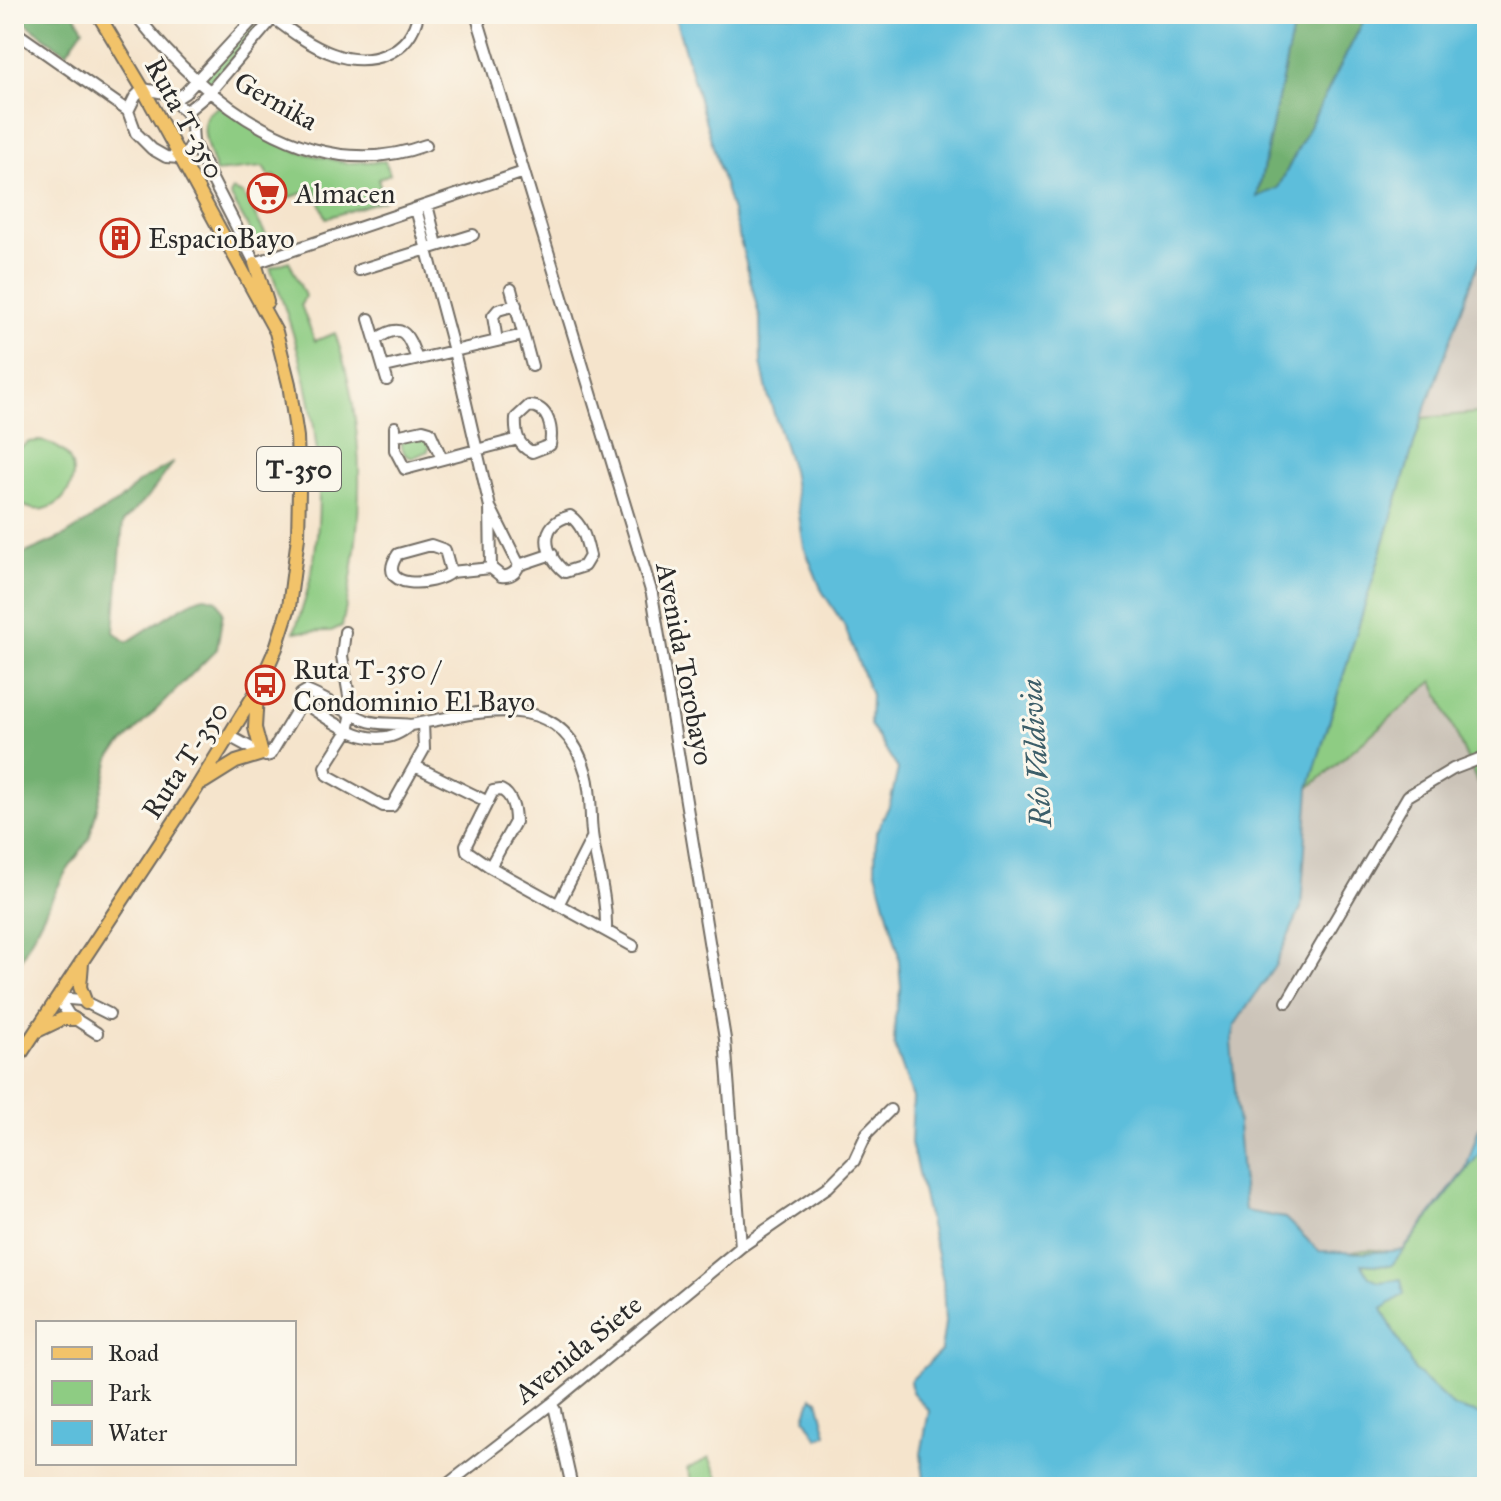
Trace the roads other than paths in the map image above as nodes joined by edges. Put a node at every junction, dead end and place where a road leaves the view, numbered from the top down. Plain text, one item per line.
1 (98, 14) edge
2 (135, 14) edge
3 (258, 14) edge
4 (418, 14) edge
5 (476, 14) edge
6 (271, 16) edge
7 (14, 31) edge
8 (197, 80) junction
9 (143, 89) junction
10 (210, 92) junction
11 (174, 100) junction
12 (128, 111) junction
13 (186, 112) junction
14 (193, 142) junction
15 (426, 145) dead end
16 (180, 158) junction
17 (524, 172) junction
18 (421, 207) junction
19 (473, 235) dead end
20 (433, 246) junction
21 (255, 263) junction
22 (359, 270) dead end
23 (511, 289) dead end
24 (516, 305) junction
25 (369, 319) dead end
26 (276, 332) junction
27 (523, 335) junction
28 (377, 339) junction
29 (497, 341) junction
30 (454, 351) junction
31 (417, 359) junction
32 (532, 366) dead end
33 (385, 367) junction
34 (387, 380) dead end
35 (518, 439) junction
36 (478, 449) junction
37 (442, 459) junction
38 (490, 507) junction
39 (552, 554) junction
40 (519, 565) junction
41 (491, 568) junction
42 (451, 572) junction
43 (345, 632) dead end
44 (258, 689) junction
45 (302, 702) junction
46 (352, 713) junction
47 (423, 723) junction
48 (410, 725) junction
49 (348, 731) junction
50 (229, 736) junction
51 (262, 754) junction
52 (1487, 756) edge
53 (415, 766) junction
54 (196, 789) junction
55 (488, 802) junction
56 (592, 838) junction
57 (490, 867) junction
58 (558, 905) junction
59 (606, 930) junction
60 (633, 946) dead end
61 (85, 957) junction
62 (58, 998) junction
63 (1287, 1002) dead end
64 (86, 1003) junction
65 (109, 1014) dead end
66 (74, 1019) junction
67 (35, 1033) junction
68 (97, 1033) dead end
69 (14, 1064) edge
70 (890, 1110) dead end
71 (741, 1247) junction
72 (551, 1404) junction
73 (444, 1487) edge
74 (572, 1487) edge

1 - 9 main road, Ruta T-350 / T-350
2 - 8 street, Gernika
3 - 8 street
4 - 6 street
5 - 17 street, Avenida Torobayo
6 - 10 street
7 - 12 street
8 - 10 street, Gernika
8 - 11 street
9 - 11 street
9 - 12 street
9 - 16 main road, Ruta T-350 / T-350
10 - 13 street
10 - 15 street, Gernika
11 - 13 street
12 - 16 street
13 - 14 street
14 - 16 street
14 - 21 street
16 - 26 main road, Ruta T-350 / T-350
17 - 18 street
17 - 71 street, Avenida Torobayo
18 - 20 street
18 - 21 street
19 - 20 street
20 - 22 street
20 - 30 street
21 - 26 main road
23 - 24 street
24 - 27 street
24 - 29 street
25 - 28 street
26 - 44 main road, Ruta T-350 / T-350
27 - 29 street
27 - 32 street
28 - 31 street
28 - 33 street
29 - 30 street
30 - 31 street
30 - 36 street
31 - 33 street
33 - 34 street
35 - 35 street
35 - 36 street
36 - 37 street
36 - 38 street
37 - 37 street
38 - 40 street
38 - 41 street
39 - 39 street
39 - 40 street
40 - 41 street
41 - 42 street
42 - 42 street
43 - 46 street
44 - 50 main road, Ruta T-350 / T-350
44 - 51 main road
45 - 46 street
45 - 49 street
45 - 51 street
46 - 48 street
46 - 49 street
47 - 48 street
47 - 53 street
47 - 56 street
48 - 49 street
49 - 53 street
50 - 51 street
50 - 54 main road, Ruta T-350 / T-350
51 - 54 main road
52 - 63 street
53 - 55 street
54 - 61 main road, Ruta T-350 / T-350
55 - 57 street
55 - 57 street
56 - 58 street
56 - 59 street
57 - 58 street
58 - 59 street
59 - 60 street
61 - 62 main road, Ruta T-350 / T-350
61 - 64 main road
62 - 64 street
62 - 66 street
62 - 67 main road, Ruta T-350 / T-350
64 - 65 street
66 - 67 main road
66 - 68 street
67 - 69 main road, Ruta T-350 / T-350
70 - 71 street, Avenida Siete
71 - 72 street, Avenida Siete
72 - 73 street, Avenida Siete
72 - 74 street

